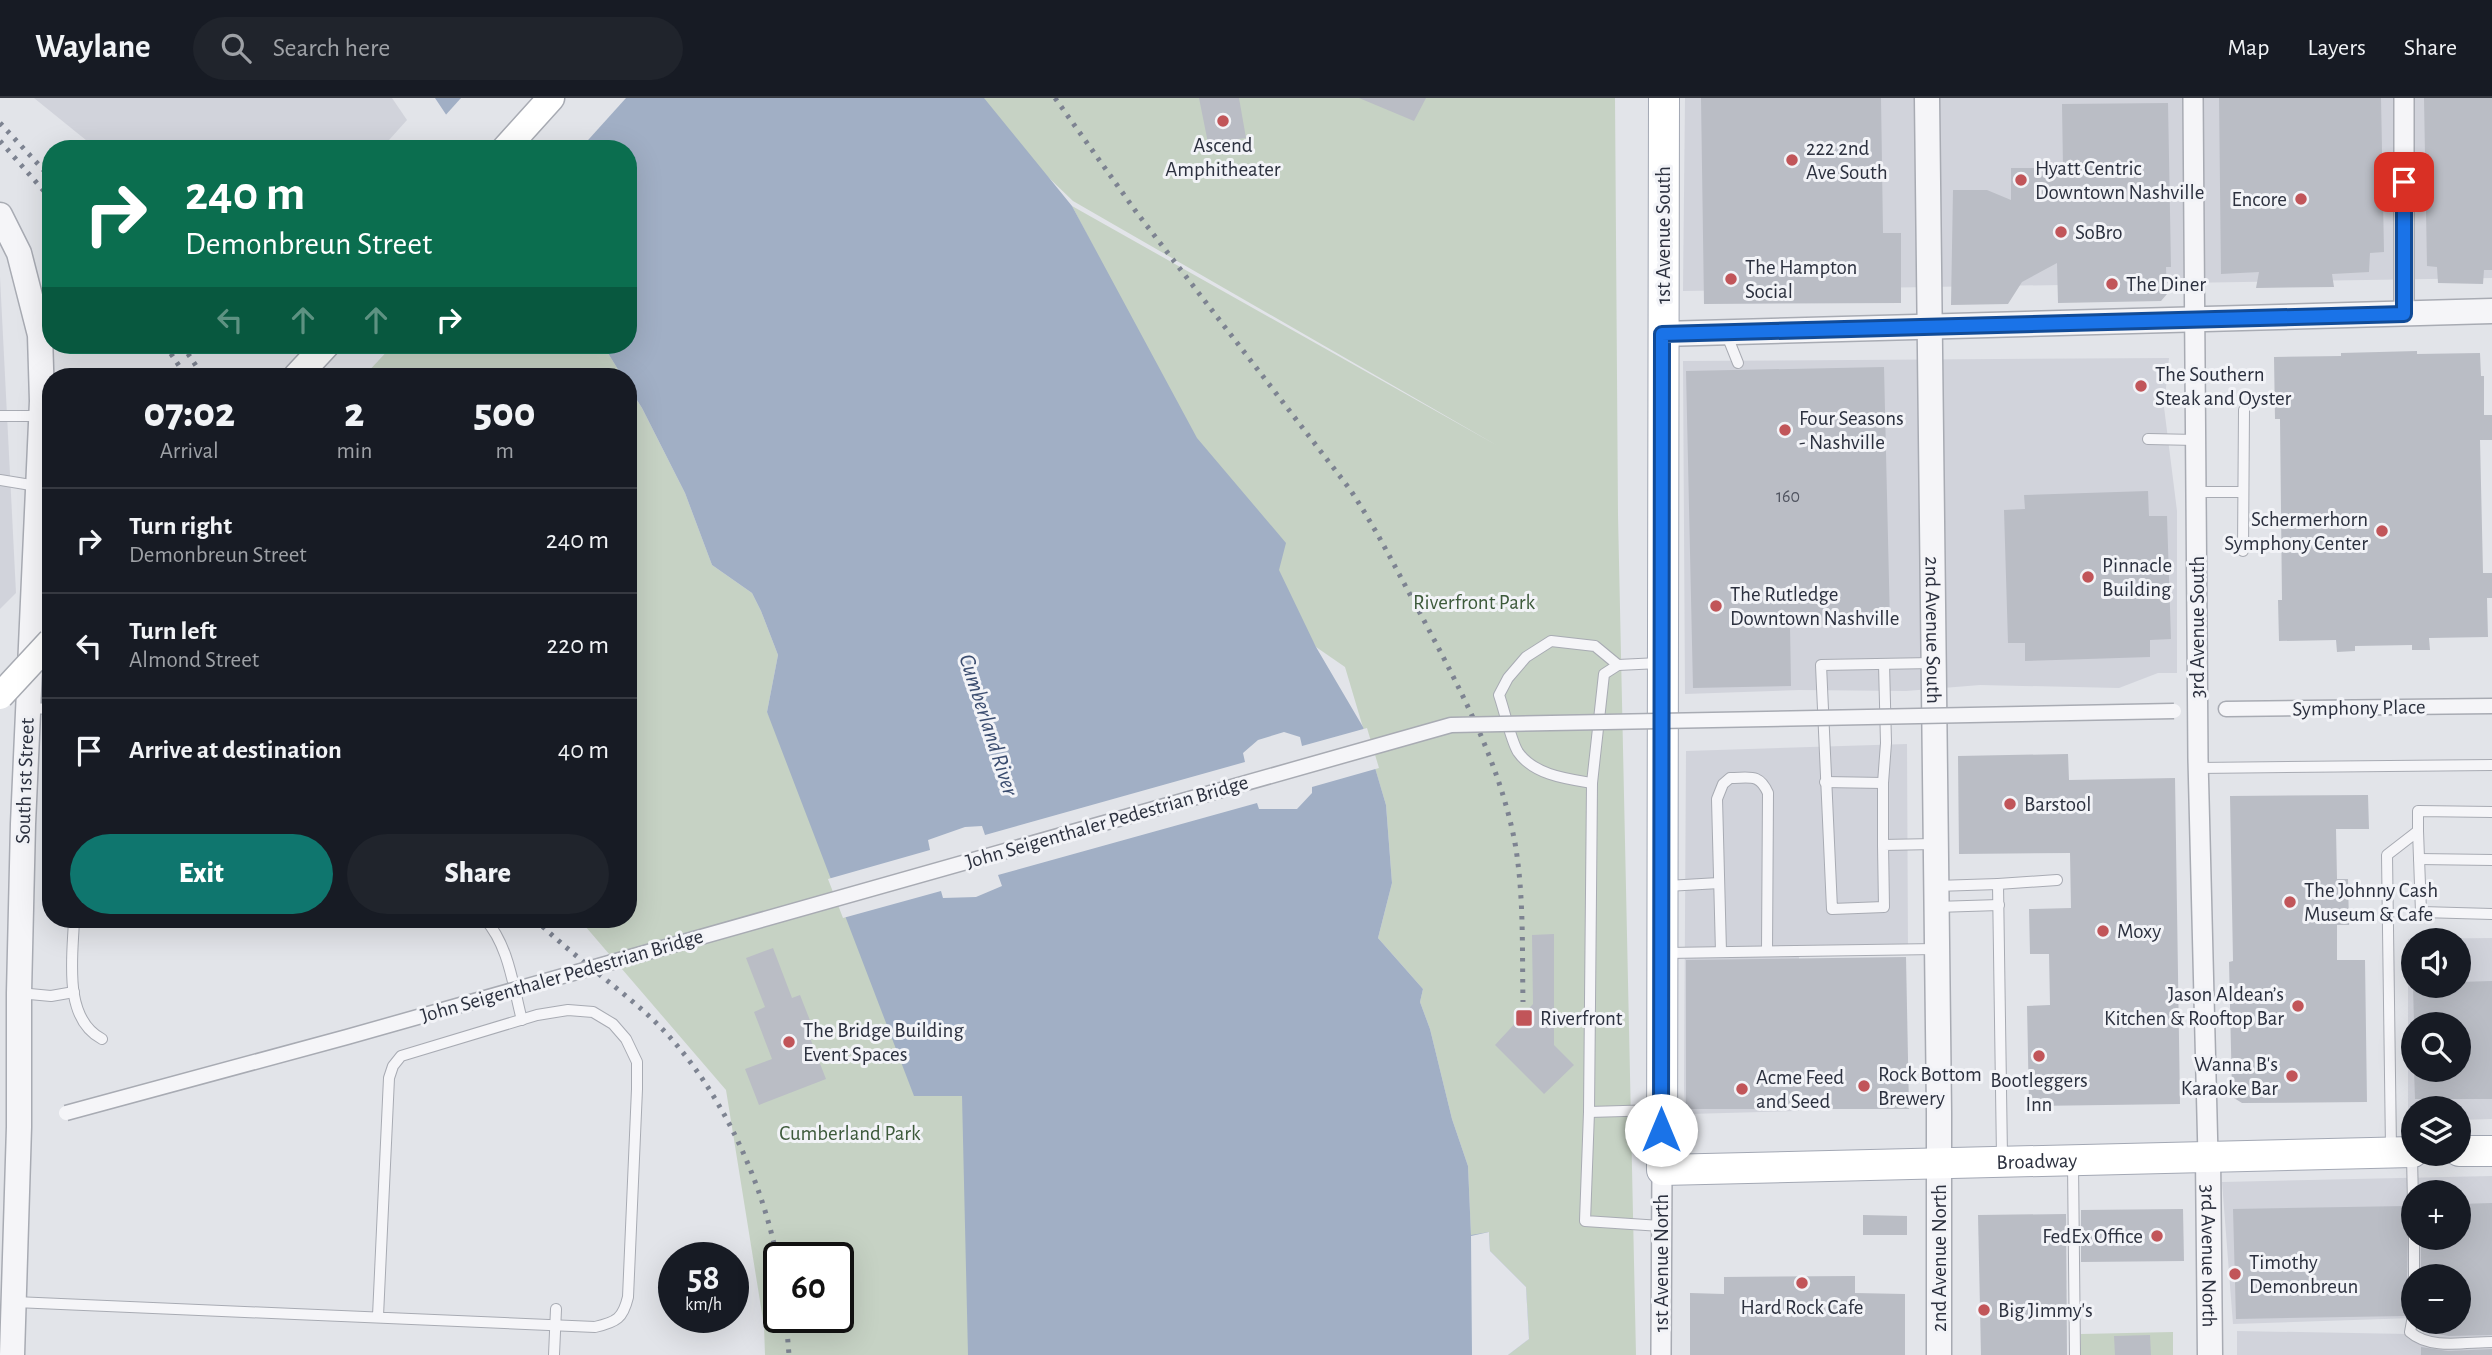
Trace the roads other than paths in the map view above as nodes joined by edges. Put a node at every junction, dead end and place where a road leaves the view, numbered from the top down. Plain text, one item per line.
1 (551, 98) edge
2 (1664, 98) edge
3 (1927, 98) edge
4 (2193, 98) edge
5 (2404, 98) edge
6 (513, 140) edge
7 (0, 215) edge
8 (2492, 311) edge
9 (2404, 314) junction
10 (2196, 319) junction
11 (1930, 327) junction
12 (1726, 332) junction
13 (1662, 334) junction
14 (318, 354) edge
15 (1738, 363) dead end
16 (304, 368) edge
17 (2244, 410) dead end
18 (0, 416) edge
19 (41, 416) junction
20 (2148, 439) dead end
21 (2196, 440) junction
22 (0, 480) edge
23 (38, 486) junction
24 (2196, 492) junction
25 (2243, 492) junction
26 (2243, 551) dead end
27 (42, 651) edge
28 (1663, 663) junction
29 (1933, 663) junction
30 (1884, 664) junction
31 (1618, 665) junction
32 (0, 696) edge
33 (2492, 706) edge
34 (40, 708) edge
35 (2226, 709) dead end
36 (2174, 711) dead end
37 (2492, 765) edge
38 (2198, 768) junction
39 (1825, 782) junction
40 (1592, 783) junction
41 (1882, 783) junction
42 (2492, 812) edge
43 (2418, 831) junction
44 (1935, 844) junction
45 (1883, 845) junction
46 (2419, 859) junction
47 (2492, 860) edge
48 (2057, 880) dead end
49 (1719, 883) junction
50 (1998, 884) junction
51 (1662, 886) junction
52 (1936, 896) junction
53 (1999, 905) junction
54 (2492, 914) edge
55 (74, 928) edge
56 (492, 928) edge
57 (1937, 949) junction
58 (1767, 951) junction
59 (1721, 952) junction
60 (1662, 953) junction
61 (74, 992) junction
62 (19, 993) junction
63 (522, 1020) junction
64 (102, 1039) dead end
65 (2402, 1096) edge
66 (1661, 1110) junction
67 (1589, 1112) junction
68 (66, 1114) dead end
69 (2492, 1151) edge
70 (2401, 1152) edge
71 (2471, 1152) edge
72 (2208, 1156) junction
73 (2073, 1159) junction
74 (2002, 1161) junction
75 (1939, 1162) junction
76 (1662, 1170) junction
77 (1661, 1226) junction
78 (14, 1302) junction
79 (556, 1309) dead end
80 (379, 1317) junction
81 (555, 1324) junction
82 (2412, 1334) edge
83 (2492, 1342) edge
84 (12, 1355) edge
85 (554, 1355) edge
86 (1661, 1355) edge
87 (1939, 1355) edge
88 (2075, 1355) edge
89 (2210, 1355) edge

1 - 6 main road
2 - 13 main road, 1st Avenue South
3 - 11 street, 2nd Avenue South
4 - 10 street, 3rd Avenue South
5 - 9 street
7 - 19 street, South 1st Street
8 - 9 street
9 - 10 street
10 - 11 street
10 - 21 street, 3rd Avenue South
11 - 12 street
11 - 29 street, 2nd Avenue South
12 - 13 street
12 - 15 lane
13 - 28 main road, 1st Avenue South
14 - 16 main road
17 - 25 lane
18 - 19 lane
19 - 23 street, South 1st Street
20 - 21 lane
21 - 24 street, 3rd Avenue South
22 - 23 lane
23 - 34 street, South 1st Street
24 - 25 lane
24 - 38 street, 3rd Avenue South
25 - 26 lane
27 - 32 main road, bridge
28 - 31 lane
28 - 51 main road, 1st Avenue South
29 - 30 lane
29 - 44 street, 2nd Avenue South
30 - 39 lane
30 - 41 lane
31 - 40 lane
31 - 40 lane
33 - 35 street, Symphony Place
34 - 62 street, South 1st Street
36 - 68 street, John Seigenthaler Pedestrian Bridge, bridge
37 - 38 lane
38 - 72 street, 3rd Avenue South
39 - 41 lane
39 - 45 lane
40 - 67 lane
41 - 45 lane
42 - 43 lane
43 - 46 lane
43 - 65 lane
44 - 45 lane
44 - 52 street, 2nd Avenue South
46 - 47 lane
46 - 54 lane
48 - 50 lane
49 - 51 lane
49 - 58 lane
49 - 59 lane
50 - 52 lane
50 - 53 lane
51 - 60 main road, 1st Avenue South
52 - 53 lane
52 - 57 street, 2nd Avenue South
53 - 74 lane
55 - 61 lane
56 - 63 lane
57 - 58 lane
57 - 75 street, 2nd Avenue South
58 - 59 lane
59 - 60 lane
60 - 66 main road, 1st Avenue South
61 - 62 lane
61 - 64 lane
62 - 78 street, South 1st Street
63 - 80 lane
63 - 81 lane
66 - 67 lane
66 - 76 main road, 1st Avenue South
67 - 77 lane
69 - 71 main road
70 - 72 main road, Broadway
72 - 73 main road, Broadway
72 - 89 street, 3rd Avenue North
73 - 74 main road, Broadway
73 - 88 lane
74 - 75 main road, Broadway
75 - 76 main road, Broadway
75 - 87 street, 2nd Avenue North
76 - 77 street, 1st Avenue North
77 - 86 street, 1st Avenue North
78 - 80 lane
78 - 84 street, South 1st Street
79 - 81 lane
80 - 81 lane
81 - 85 lane
82 - 83 lane

